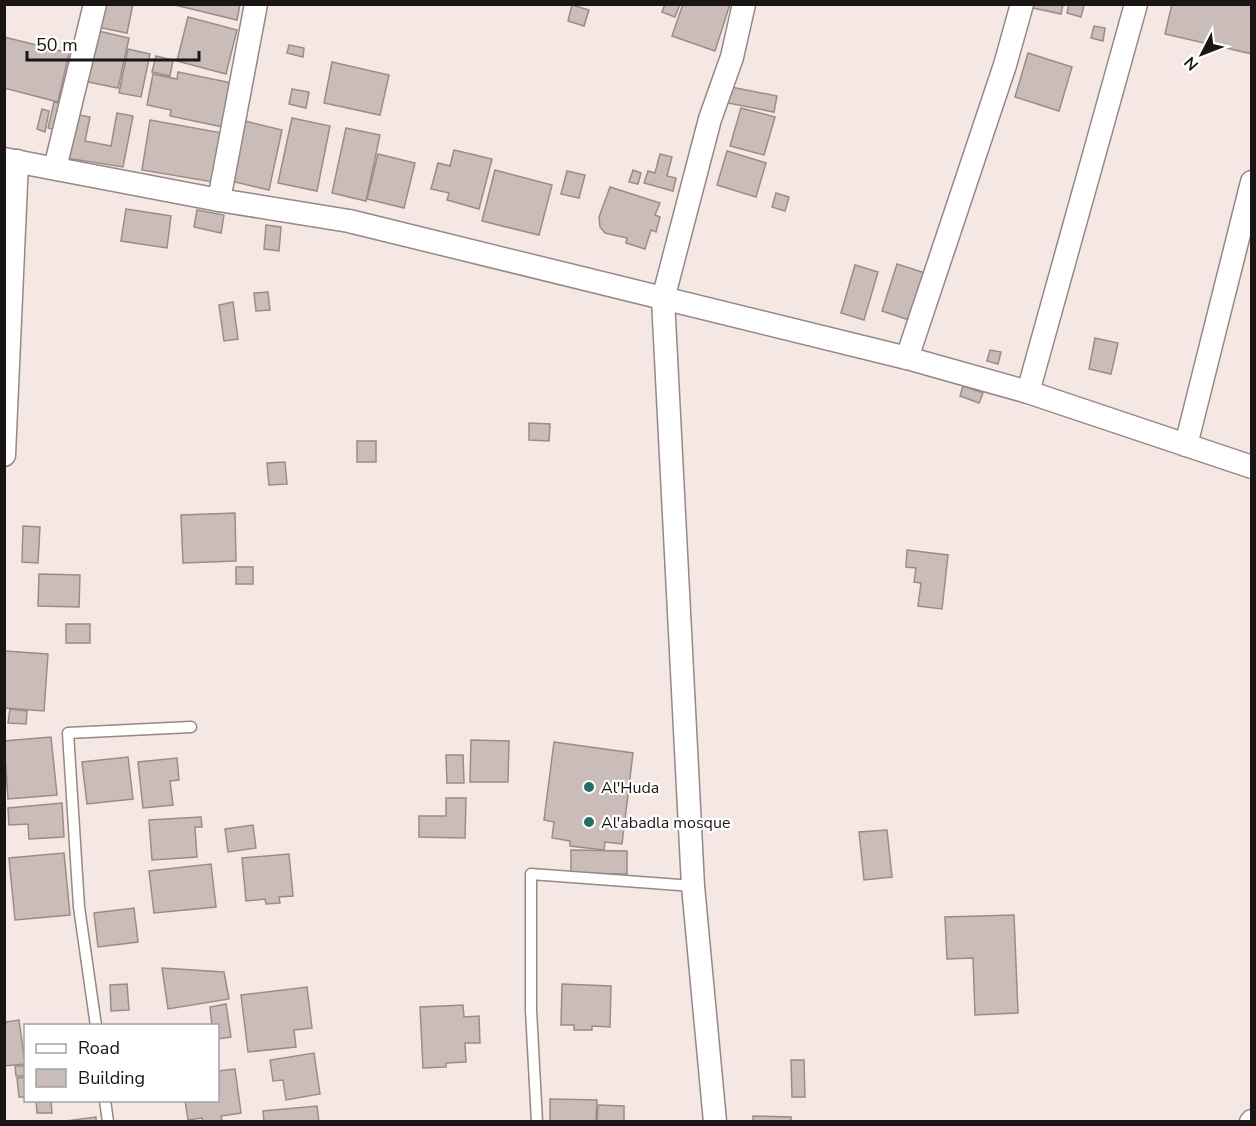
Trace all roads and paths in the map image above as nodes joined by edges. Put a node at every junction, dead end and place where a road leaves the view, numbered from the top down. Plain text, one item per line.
1 (95, 4) edge
2 (256, 4) edge
3 (744, 4) edge
4 (1022, 4) edge
5 (1136, 4) edge
6 (11, 160) edge
7 (56, 168) junction
8 (1251, 182) edge
9 (219, 200) junction
10 (663, 299) junction
11 (907, 358) junction
12 (1029, 392) junction
13 (1186, 445) junction
14 (4, 454) edge
15 (1251, 467) edge
16 (191, 727) dead end
17 (693, 886) junction
18 (96, 1024) edge
19 (105, 1102) edge
20 (108, 1122) edge
21 (537, 1122) edge
22 (715, 1122) edge

1 - 7 street
2 - 9 street
3 - 10 street
4 - 11 street
5 - 12 street
6 - 7 street
6 - 14 street
7 - 9 street
8 - 13 street
9 - 10 street
10 - 11 street
10 - 17 street
11 - 12 street
12 - 13 street
13 - 15 street
16 - 18 lane
17 - 21 lane
17 - 22 street
19 - 20 lane

